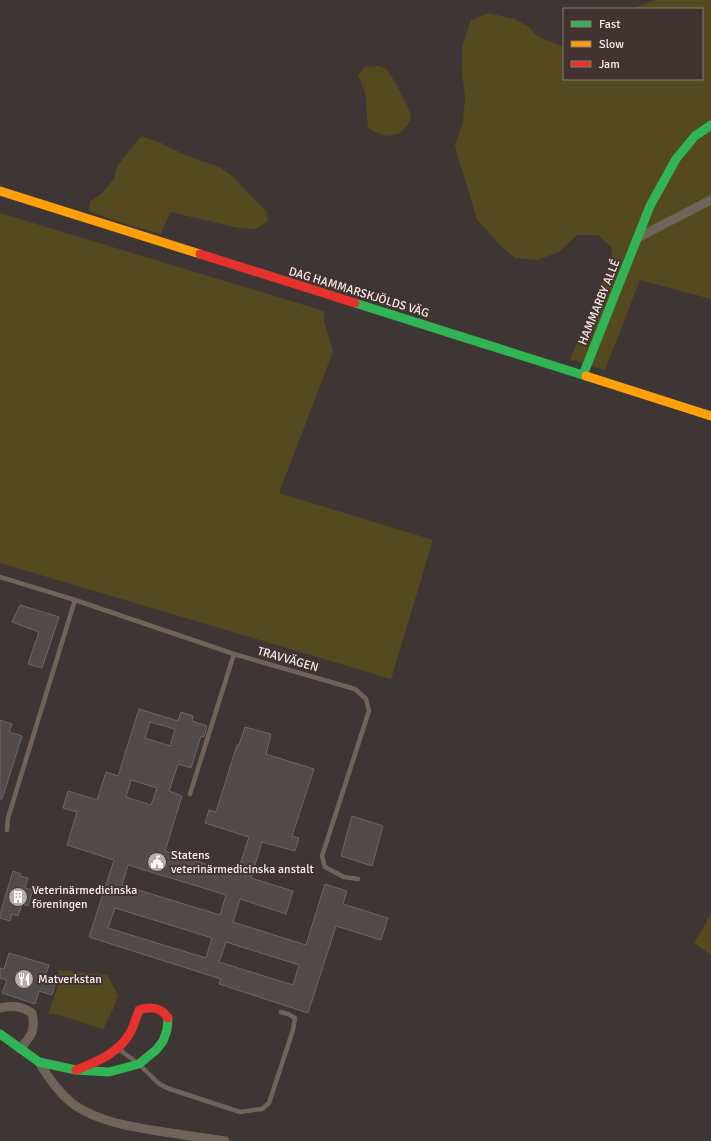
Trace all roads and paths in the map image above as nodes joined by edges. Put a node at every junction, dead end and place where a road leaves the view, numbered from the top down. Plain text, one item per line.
1 (711, 125) edge
2 (0, 191) edge
3 (711, 200) edge
4 (637, 238) junction
5 (583, 375) junction
6 (711, 416) edge
7 (0, 577) edge
8 (75, 600) junction
9 (234, 654) junction
10 (190, 794) dead end
11 (7, 830) dead end
12 (358, 879) dead end
13 (0, 1008) edge
14 (281, 1012) dead end
15 (0, 1034) edge
16 (117, 1048) junction
17 (20, 1049) junction
18 (39, 1062) junction
19 (138, 1064) junction
20 (76, 1070) junction
21 (225, 1141) edge

1 - 4 main road, HAMMARBY ALLÉ
2 - 5 main road, DAG HAMMARSKJÖLDS VÄG
3 - 4 street
4 - 5 main road, HAMMARBY ALLÉ
5 - 6 main road, DAG HAMMARSKJÖLDS VÄG
7 - 8 lane, TRAVVÄGEN
8 - 9 lane, TRAVVÄGEN
8 - 11 lane
9 - 10 lane
9 - 12 lane, TRAVVÄGEN
13 - 17 street
14 - 19 lane
15 - 17 main road
16 - 19 lane
16 - 19 main road
16 - 20 main road
17 - 18 main road
18 - 20 main road
18 - 21 street
19 - 20 main road

